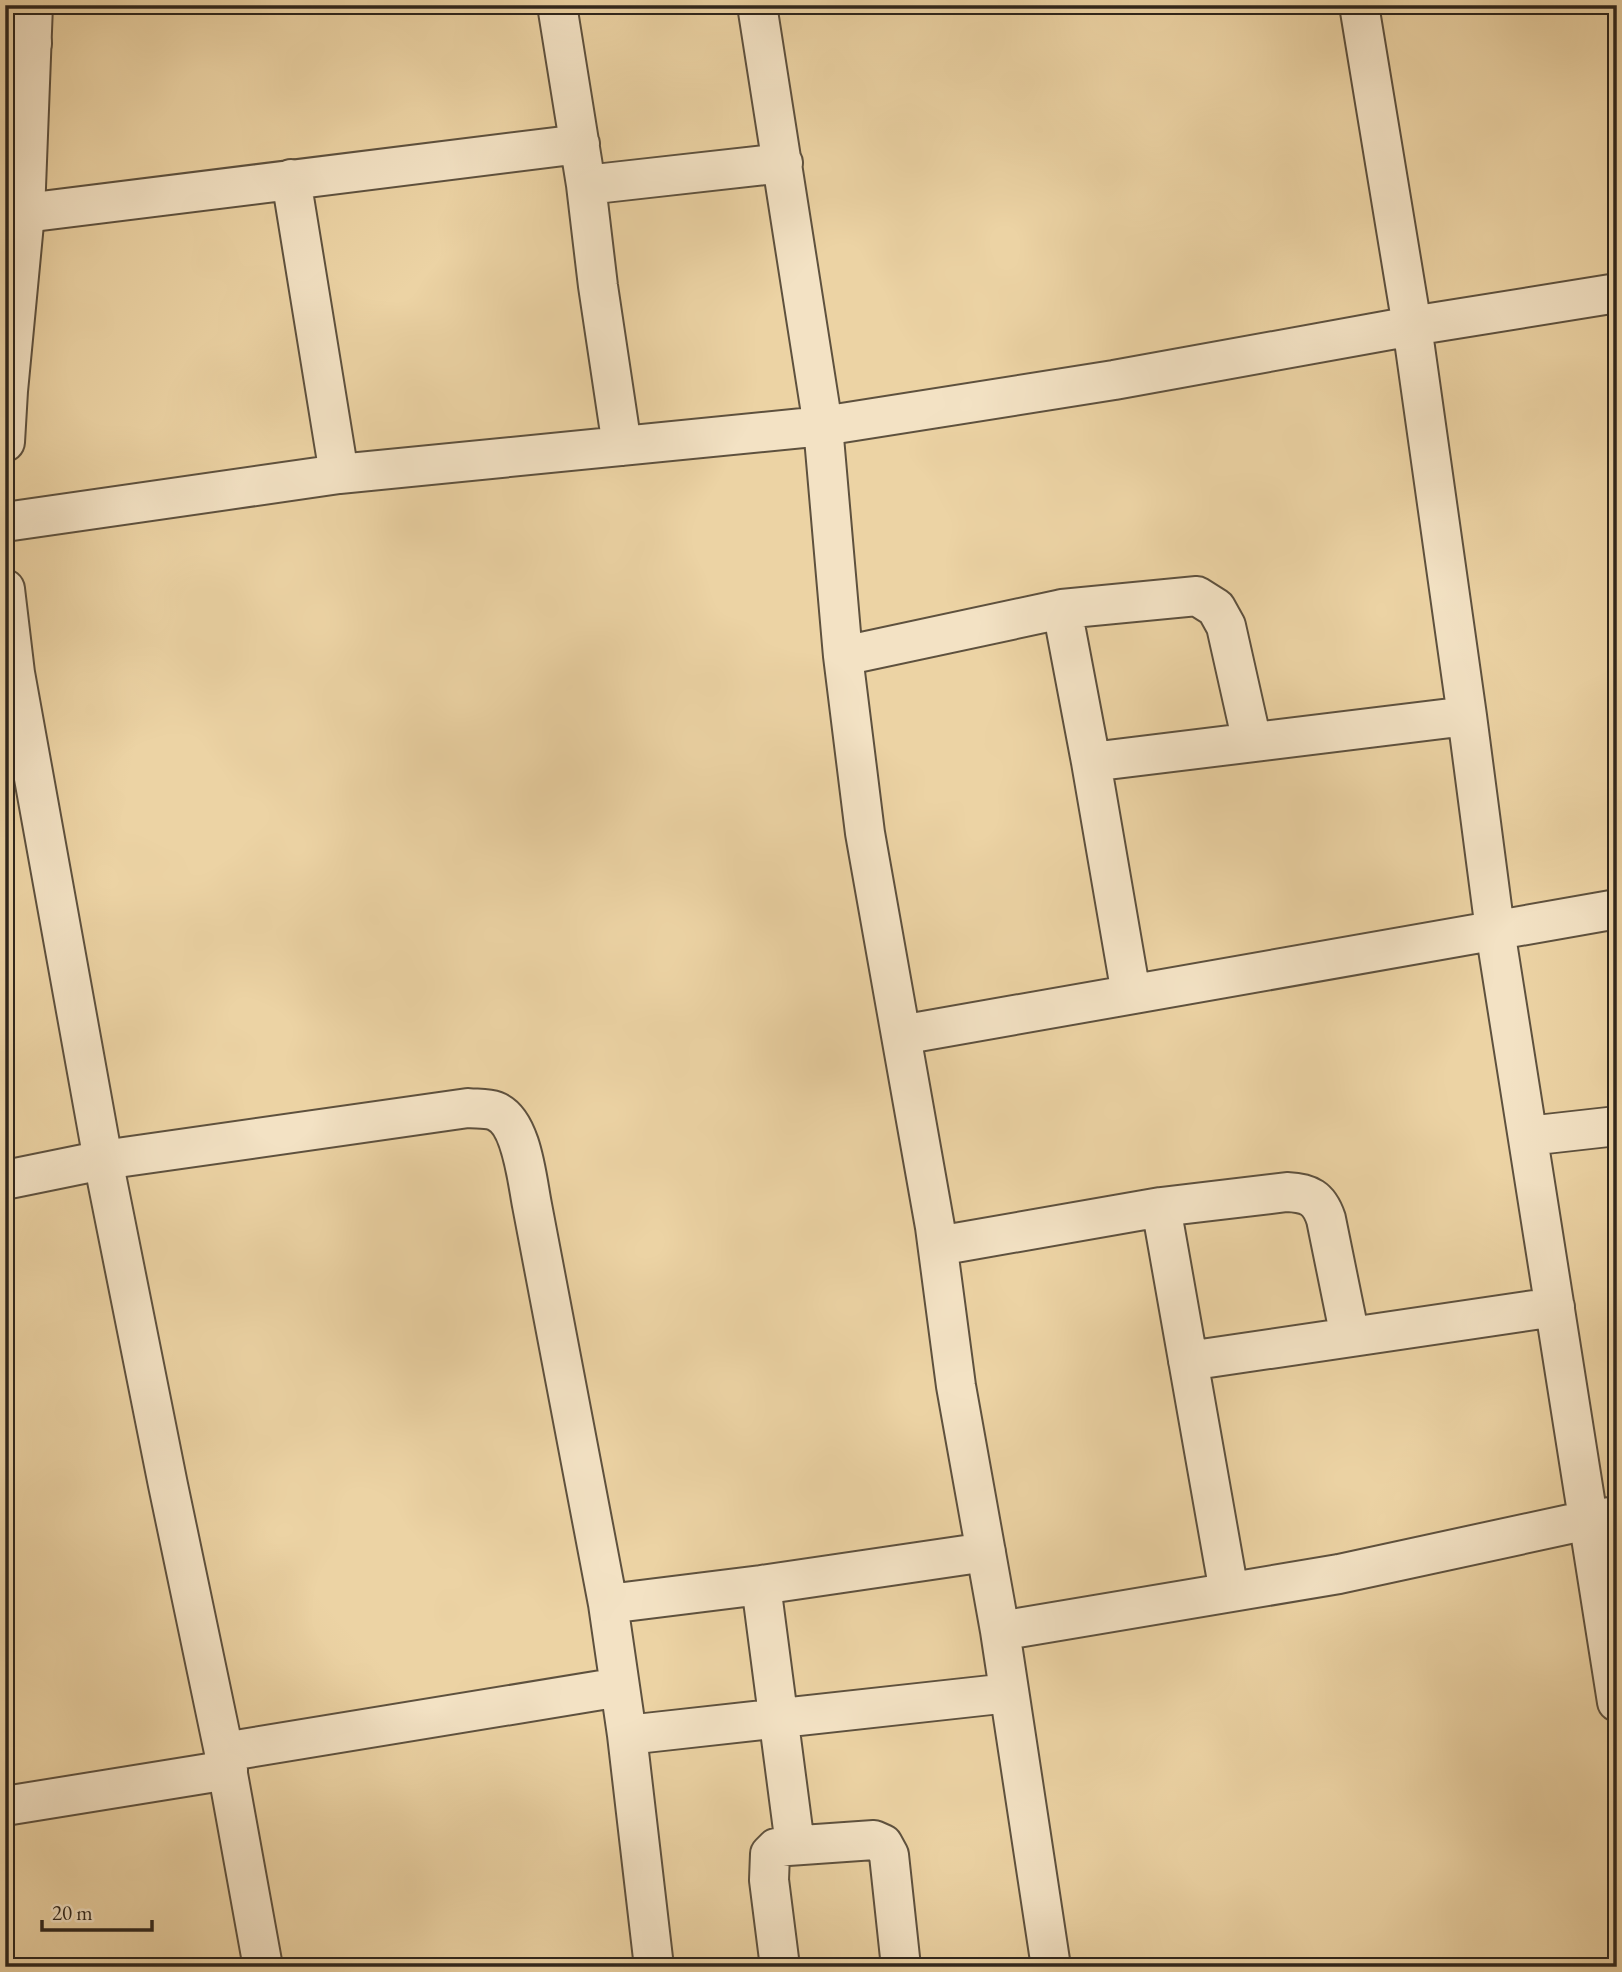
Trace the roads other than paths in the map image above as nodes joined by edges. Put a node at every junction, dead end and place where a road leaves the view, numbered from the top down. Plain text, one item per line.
1 (33, 5) edge
2 (557, 5) edge
3 (757, 5) edge
4 (1359, 5) edge
5 (18, 42) edge
6 (580, 144) junction
7 (783, 163) junction
8 (291, 179) junction
9 (586, 184) junction
10 (18, 232) edge
11 (1617, 293) edge
12 (1412, 326) junction
13 (823, 426) junction
14 (5, 442) edge
15 (622, 446) junction
16 (339, 474) junction
17 (5, 522) edge
18 (5, 589) edge
19 (1062, 609) junction
20 (843, 656) junction
21 (1467, 716) junction
22 (1252, 742) junction
23 (1091, 762) junction
24 (1617, 909) edge
25 (1495, 930) junction
26 (1131, 994) junction
27 (901, 1035) junction
28 (1617, 1125) edge
29 (1528, 1136) junction
30 (103, 1160) junction
31 (5, 1180) edge
32 (1161, 1207) junction
33 (938, 1245) junction
34 (1555, 1307) junction
35 (1350, 1337) junction
36 (1188, 1361) junction
37 (1602, 1518) edge
38 (986, 1552) junction
39 (761, 1585) junction
40 (1229, 1592) junction
41 (608, 1604) junction
42 (1000, 1631) junction
43 (620, 1687) junction
44 (1009, 1693) junction
45 (1617, 1702) edge
46 (779, 1718) junction
47 (627, 1735) junction
48 (226, 1761) junction
49 (5, 1806) edge
50 (796, 1845) junction
51 (263, 1967) edge
52 (654, 1967) edge
53 (780, 1967) edge
54 (901, 1967) edge
55 (1051, 1967) edge

1 - 5 street
2 - 6 street
3 - 7 street
4 - 12 street
5 - 10 street
6 - 8 street
6 - 9 street
7 - 9 street
7 - 13 street
8 - 10 street
8 - 16 street
9 - 15 street
10 - 14 street
11 - 12 street
12 - 13 street
12 - 21 street
13 - 15 street
13 - 20 street
15 - 16 street
16 - 17 street
18 - 30 street
19 - 20 street
19 - 22 street
19 - 23 street
20 - 27 street
21 - 22 street
21 - 25 street
22 - 23 street
23 - 26 street
24 - 25 street
25 - 26 street
25 - 29 street
26 - 27 street
27 - 33 street
28 - 29 street
29 - 34 street
30 - 31 street
30 - 41 street
30 - 48 street
32 - 33 street
32 - 35 street
32 - 36 street
33 - 38 street
34 - 35 street
34 - 37 street
35 - 36 street
36 - 40 street
37 - 40 street
37 - 45 street
38 - 39 street
38 - 42 street
39 - 41 street
39 - 46 street
40 - 42 street
41 - 43 street
42 - 44 street
43 - 47 street
43 - 48 street
44 - 46 street
44 - 55 street
46 - 47 street
46 - 50 street
47 - 52 street
48 - 49 street
48 - 51 street
50 - 53 street
50 - 54 street

